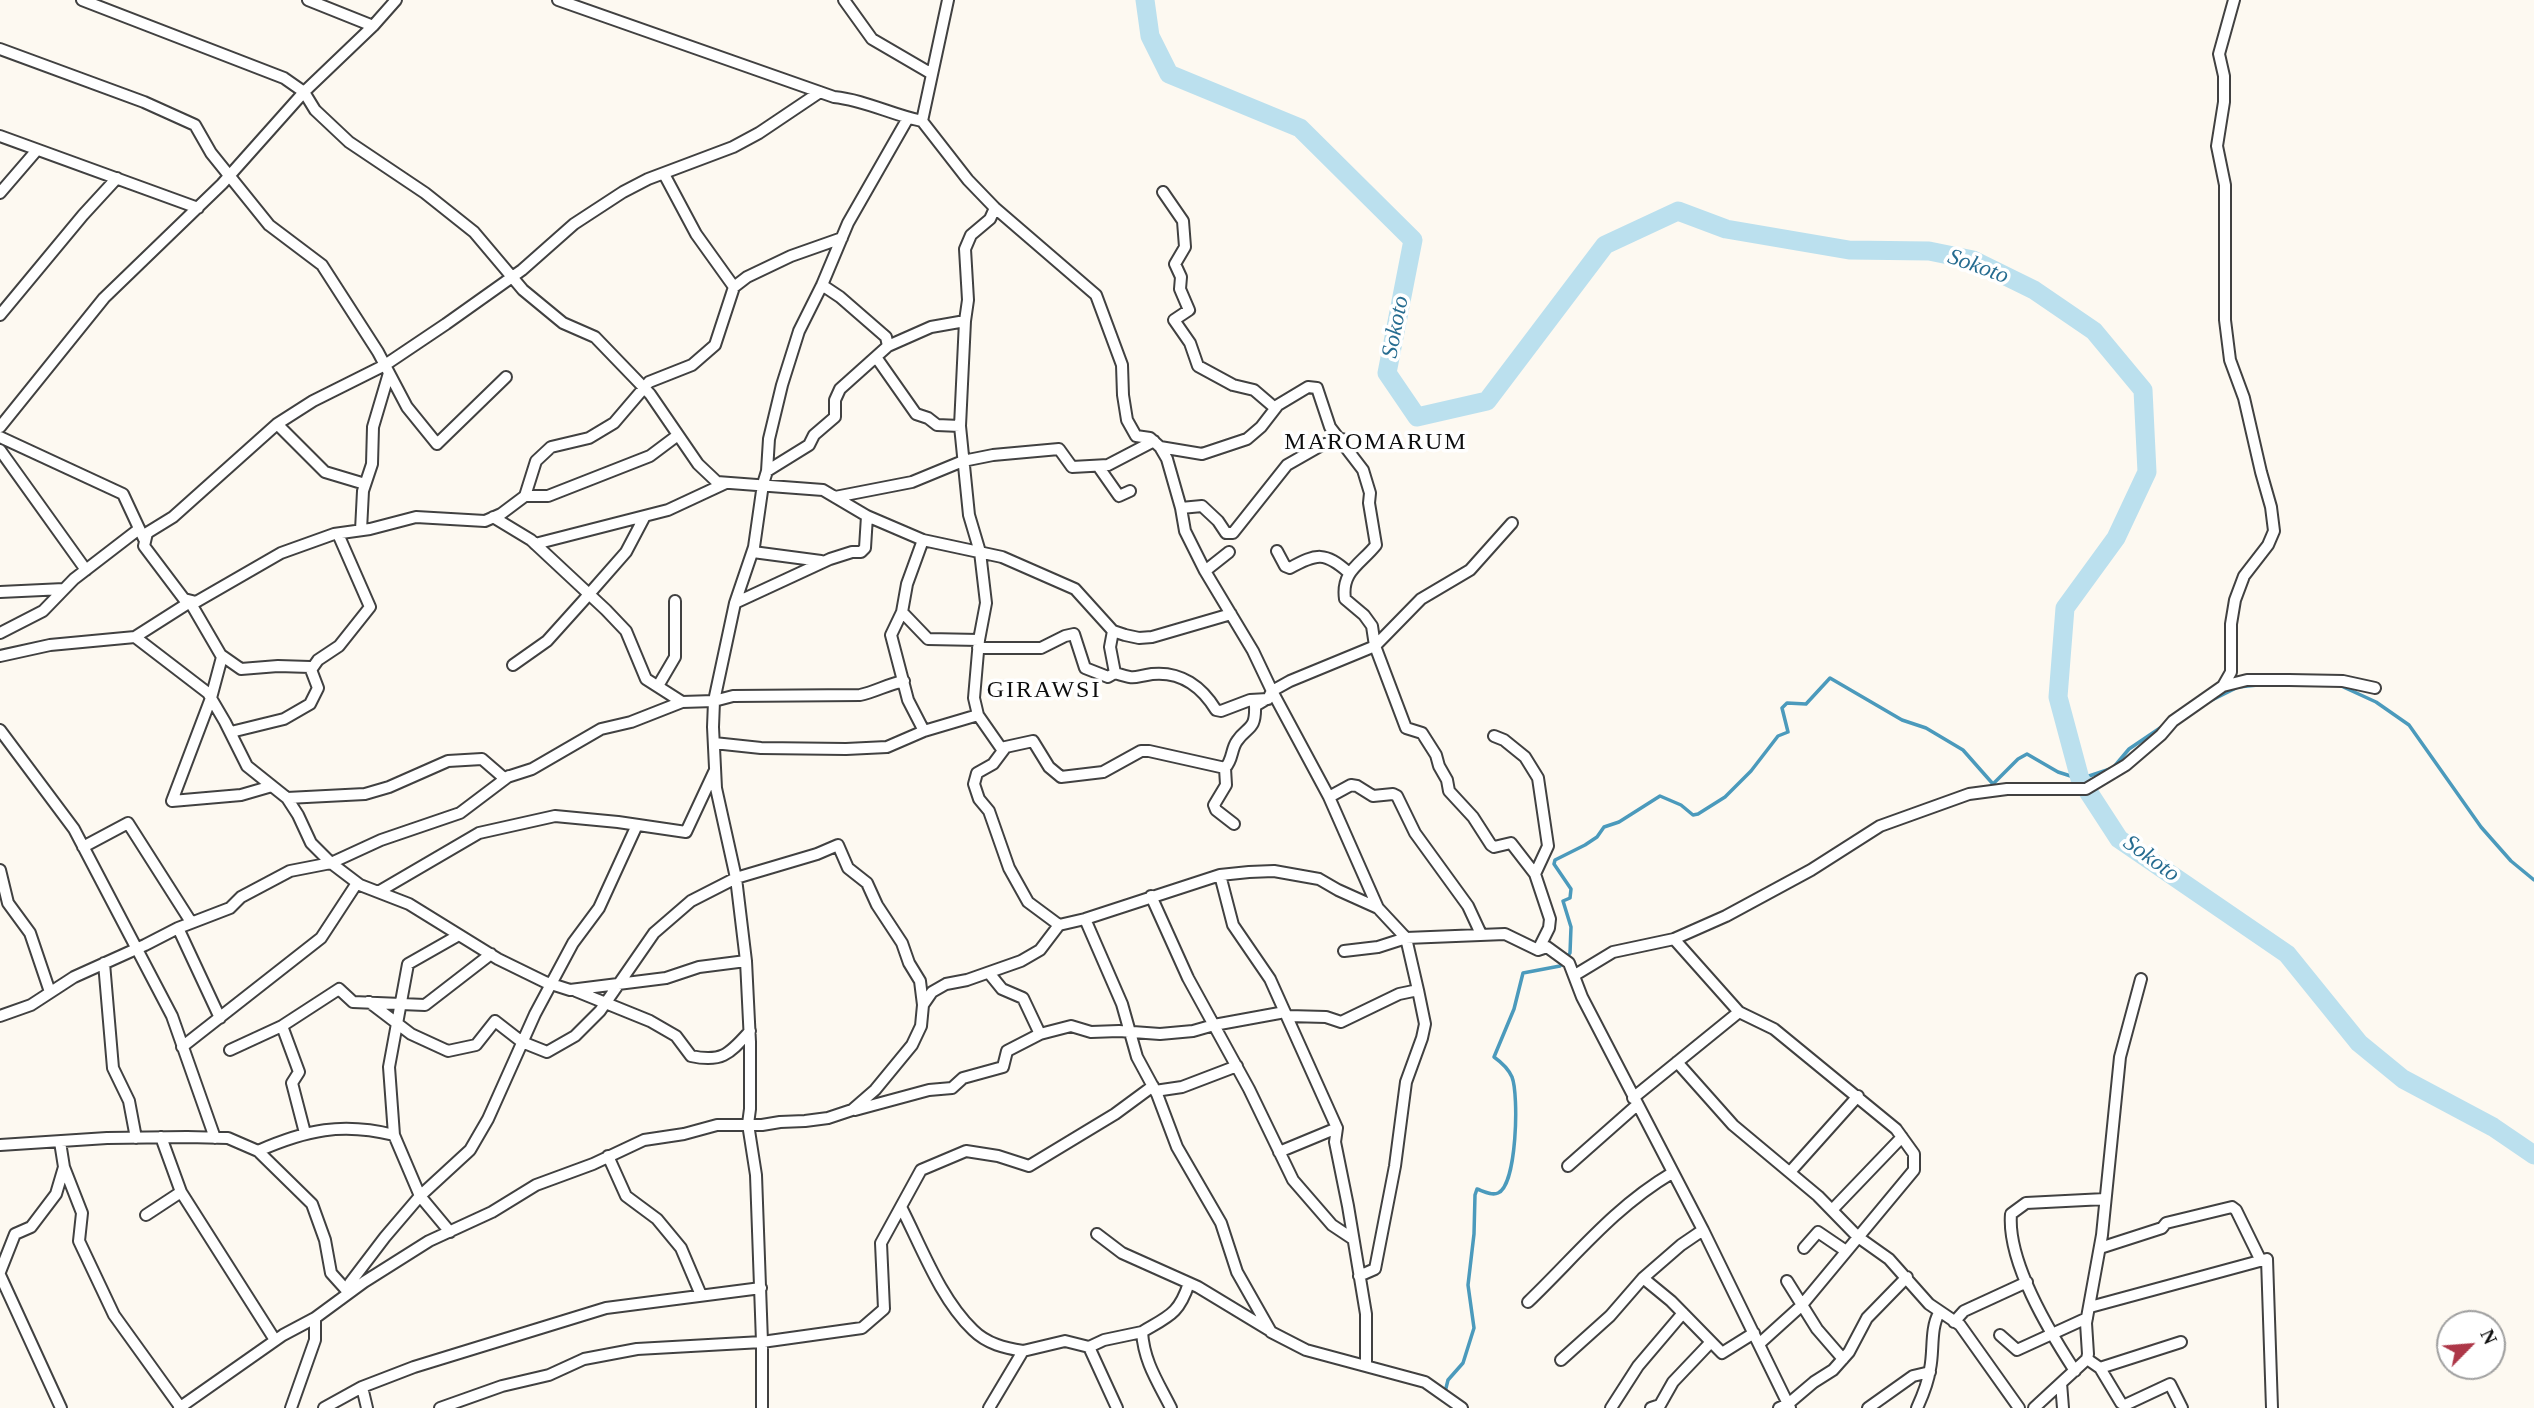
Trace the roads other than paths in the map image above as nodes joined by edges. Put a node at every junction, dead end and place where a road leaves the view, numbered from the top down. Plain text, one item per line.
1 (82, 0) edge
2 (308, 0) edge
3 (396, 0) edge
4 (558, 0) edge
5 (844, 0) edge
6 (948, 0) edge
7 (2234, 0) edge
8 (373, 26) junction
9 (0, 48) edge
10 (932, 74) junction
11 (304, 92) junction
12 (820, 92) junction
13 (908, 118) junction
14 (922, 121) junction
15 (0, 136) edge
16 (37, 150) junction
17 (664, 174) junction
18 (229, 176) junction
19 (117, 178) junction
20 (1163, 192) dead end
21 (0, 193) edge
22 (198, 208) junction
23 (995, 208) junction
24 (842, 238) junction
25 (512, 277) junction
26 (822, 285) junction
27 (734, 287) junction
28 (0, 315) edge
29 (965, 321) junction
30 (888, 346) junction
31 (876, 357) junction
32 (387, 369) junction
33 (506, 377) dead end
34 (643, 388) junction
35 (1275, 408) junction
36 (277, 424) junction
37 (960, 426) junction
38 (0, 427) edge
39 (678, 435) junction
40 (0, 437) edge
41 (1342, 439) junction
42 (1157, 444) junction
43 (0, 450) edge
44 (963, 461) junction
45 (1098, 466) junction
46 (767, 471) junction
47 (726, 482) junction
48 (365, 484) junction
49 (763, 484) junction
50 (1130, 491) dead end
51 (525, 496) junction
52 (835, 497) junction
53 (1181, 508) junction
54 (645, 516) junction
55 (867, 516) junction
56 (493, 517) junction
57 (1512, 523) dead end
58 (361, 530) junction
59 (142, 534) junction
60 (338, 534) junction
61 (923, 540) junction
62 (536, 544) junction
63 (1277, 551) dead end
64 (753, 552) junction
65 (980, 552) junction
66 (1229, 552) dead end
67 (824, 561) junction
68 (86, 569) junction
69 (1205, 571) junction
70 (1348, 572) junction
71 (64, 589) junction
72 (0, 592) edge
73 (590, 594) junction
74 (675, 601) dead end
75 (190, 602) junction
76 (735, 603) junction
77 (902, 612) junction
78 (1231, 614) junction
79 (1113, 631) junction
80 (0, 632) edge
81 (135, 637) junction
82 (979, 644) junction
83 (1375, 646) junction
84 (221, 655) junction
85 (0, 656) edge
86 (513, 665) dead end
87 (312, 670) junction
88 (1115, 673) junction
89 (904, 681) junction
90 (658, 686) junction
91 (2223, 686) junction
92 (2375, 688) dead end
93 (1270, 695) junction
94 (211, 698) junction
95 (714, 701) junction
96 (682, 702) junction
97 (978, 715) junction
98 (0, 730) edge
99 (231, 732) junction
100 (924, 732) junction
101 (1494, 736) dead end
102 (714, 743) junction
103 (1005, 748) junction
104 (1225, 768) junction
105 (715, 769) junction
106 (510, 776) junction
107 (272, 786) junction
108 (1329, 797) junction
109 (287, 798) junction
110 (1234, 824) dead end
111 (637, 825) junction
112 (83, 847) junction
113 (331, 863) junction
114 (0, 870) edge
115 (1535, 874) junction
116 (1220, 875) junction
117 (736, 878) junction
118 (357, 883) junction
119 (378, 891) junction
120 (1151, 896) junction
121 (1378, 908) junction
122 (1085, 919) junction
123 (191, 922) junction
124 (1059, 925) junction
125 (178, 928) junction
126 (1480, 934) junction
127 (459, 935) junction
128 (1406, 938) junction
129 (1674, 939) junction
130 (137, 949) junction
131 (1538, 950) junction
132 (1344, 951) dead end
133 (491, 954) junction
134 (747, 961) junction
135 (104, 963) junction
136 (989, 973) junction
137 (1575, 975) junction
138 (2141, 979) dead end
139 (553, 984) junction
140 (618, 985) junction
141 (573, 990) junction
142 (1418, 990) junction
143 (50, 992) junction
144 (369, 1002) junction
145 (401, 1004) junction
146 (605, 1004) junction
147 (923, 1005) junction
148 (1739, 1012) junction
149 (1287, 1014) junction
150 (0, 1016) edge
151 (220, 1018) junction
152 (397, 1023) junction
153 (1214, 1025) junction
154 (282, 1026) junction
155 (750, 1031) junction
156 (1129, 1032) junction
157 (1040, 1034) junction
158 (522, 1042) junction
159 (182, 1047) junction
160 (230, 1050) dead end
161 (1677, 1062) junction
162 (1237, 1066) junction
163 (1154, 1088) junction
164 (1858, 1096) junction
165 (1635, 1102) junction
166 (852, 1110) junction
167 (748, 1124) junction
168 (1337, 1128) junction
169 (305, 1133) junction
170 (394, 1135) junction
171 (1902, 1137) junction
172 (135, 1138) junction
173 (161, 1138) junction
174 (215, 1138) junction
175 (60, 1142) junction
176 (0, 1145) edge
177 (258, 1151) junction
178 (1279, 1152) junction
179 (608, 1156) junction
180 (1568, 1166) dead end
181 (64, 1167) junction
182 (1790, 1172) junction
183 (1672, 1173) junction
184 (181, 1192) junction
185 (420, 1196) junction
186 (2105, 1199) junction
187 (901, 1207) junction
188 (1832, 1210) junction
189 (146, 1215) dead end
190 (1703, 1230) junction
191 (450, 1232) junction
192 (1097, 1234) dead end
193 (1858, 1237) junction
194 (1353, 1239) junction
195 (1804, 1248) dead end
196 (2100, 1248) junction
197 (1846, 1251) junction
198 (2260, 1261) junction
199 (0, 1274) edge
200 (1359, 1276) junction
201 (1907, 1277) junction
202 (1643, 1279) junction
203 (1787, 1281) dead end
204 (2027, 1282) junction
205 (1189, 1283) junction
206 (761, 1289) junction
207 (349, 1293) junction
208 (701, 1295) junction
209 (1528, 1302) dead end
210 (1801, 1306) junction
211 (1683, 1313) junction
212 (1940, 1313) junction
213 (2088, 1313) junction
214 (316, 1318) junction
215 (1954, 1322) junction
216 (1142, 1332) junction
217 (1271, 1332) junction
218 (2051, 1334) junction
219 (2000, 1335) dead end
220 (1119, 1338) junction
221 (1756, 1339) junction
222 (275, 1340) junction
223 (762, 1342) junction
224 (1711, 1342) junction
225 (2180, 1342) dead end
226 (1088, 1347) junction
227 (1144, 1350) junction
228 (1023, 1351) junction
229 (1843, 1359) junction
230 (2087, 1359) junction
231 (1562, 1360) dead end
232 (1366, 1366) junction
233 (2100, 1368) junction
234 (2075, 1371) junction
235 (1930, 1372) junction
236 (2061, 1383) junction
237 (362, 1387) junction
238 (1786, 1407) edge
239 (61, 1408) edge
240 (180, 1408) edge
241 (290, 1408) edge
242 (324, 1408) edge
243 (368, 1408) edge
244 (440, 1408) edge
245 (762, 1408) edge
246 (989, 1408) edge
247 (1117, 1408) edge
248 (1171, 1408) edge
249 (1462, 1408) edge
250 (1611, 1408) edge
251 (1651, 1408) edge
252 (1868, 1408) edge
253 (1917, 1408) edge
254 (2019, 1408) edge
255 (2034, 1408) edge
256 (2063, 1408) edge
257 (2182, 1408) edge
258 (2272, 1408) edge

1 - 11 street
2 - 8 street
3 - 8 street
4 - 12 street
5 - 10 street
6 - 10 street
7 - 91 street
8 - 11 street
9 - 18 street
10 - 14 street
11 - 18 street
11 - 25 street
12 - 13 street
12 - 17 street
13 - 14 street
13 - 24 street
14 - 23 street
15 - 16 street
16 - 19 street
16 - 21 street
17 - 25 street
17 - 27 street
18 - 22 street
18 - 32 street
19 - 22 street
19 - 28 street
20 - 35 street
22 - 38 street
23 - 29 street
23 - 42 street
24 - 26 street
24 - 27 street
25 - 32 street
25 - 34 street
26 - 30 street
26 - 46 street
27 - 34 street
29 - 30 street
29 - 37 street
30 - 31 street
31 - 37 street
31 - 46 street
32 - 33 street
32 - 36 street
32 - 48 street
34 - 39 street
34 - 51 street
35 - 41 street
35 - 42 street
36 - 48 street
36 - 59 street
37 - 44 street
39 - 47 street
39 - 51 street
40 - 59 street
41 - 53 street
41 - 70 street
42 - 45 street
42 - 53 street
43 - 68 street
44 - 45 street
44 - 52 street
44 - 65 street
45 - 50 street
46 - 49 street
47 - 49 street
47 - 54 street
48 - 58 street
49 - 52 street
49 - 64 street
51 - 56 street
52 - 55 street
53 - 69 street
54 - 62 street
54 - 73 street
55 - 61 street
55 - 67 street
56 - 58 street
56 - 62 street
57 - 83 street
58 - 60 street
59 - 68 street
59 - 75 street
60 - 75 street
60 - 87 street
61 - 65 street
61 - 77 street
62 - 73 street
63 - 70 street
64 - 67 street
64 - 76 street
65 - 79 street
65 - 82 street
66 - 69 street
67 - 76 street
68 - 71 street
69 - 78 street
70 - 83 street
71 - 72 street
71 - 80 street
73 - 86 street
73 - 90 street
74 - 90 street
75 - 81 street
75 - 84 street
76 - 95 street
77 - 82 street
77 - 89 street
78 - 79 street
78 - 93 street
79 - 88 street
81 - 85 street
81 - 94 street
82 - 88 street
82 - 97 street
83 - 93 street
83 - 115 street
84 - 87 street
84 - 94 street
87 - 99 street
88 - 93 street
89 - 95 street
89 - 100 street
90 - 96 street
91 - 92 street
91 - 129 street
93 - 104 street
93 - 108 street
94 - 99 street
94 - 107 street
95 - 96 street
95 - 102 street
96 - 106 street
97 - 100 street
97 - 103 street
98 - 112 street
99 - 107 street
100 - 102 street
101 - 115 street
102 - 105 street
103 - 104 street
103 - 124 street
104 - 110 street
105 - 111 street
105 - 117 street
106 - 109 street
106 - 113 street
107 - 109 street
108 - 121 street
108 - 126 street
109 - 113 street
111 - 119 street
111 - 139 street
112 - 123 street
112 - 130 street
113 - 118 street
113 - 123 street
114 - 143 street
115 - 131 street
116 - 120 street
116 - 121 street
116 - 149 street
117 - 134 street
117 - 140 street
117 - 147 street
118 - 119 street
118 - 151 street
119 - 127 street
120 - 122 street
120 - 153 street
121 - 128 street
122 - 124 street
122 - 156 street
123 - 125 street
124 - 136 street
125 - 130 street
125 - 151 street
126 - 128 street
126 - 131 street
127 - 133 street
127 - 145 street
128 - 132 street
128 - 142 street
129 - 137 street
129 - 148 street
130 - 135 street
130 - 159 street
131 - 137 street
133 - 139 street
133 - 145 street
134 - 140 street
134 - 155 street
135 - 143 street
135 - 172 street
136 - 147 street
136 - 157 street
137 - 165 street
138 - 186 street
139 - 141 street
139 - 158 street
140 - 141 street
140 - 146 street
141 - 146 street
142 - 149 street
142 - 200 street
143 - 150 street
144 - 145 street
144 - 152 street
144 - 154 street
145 - 152 street
146 - 155 street
146 - 158 street
147 - 166 street
148 - 161 street
148 - 164 street
149 - 153 street
149 - 168 street
151 - 159 street
152 - 158 street
152 - 170 street
153 - 156 street
153 - 162 street
154 - 160 street
154 - 169 street
155 - 167 street
156 - 157 street
156 - 163 street
157 - 166 street
158 - 185 street
159 - 174 street
161 - 165 street
161 - 182 street
162 - 163 street
162 - 178 street
163 - 187 street
163 - 217 street
164 - 171 street
164 - 182 street
165 - 180 street
165 - 183 street
166 - 167 street
167 - 179 street
167 - 206 street
168 - 178 street
168 - 194 street
169 - 170 street
169 - 177 street
170 - 185 street
171 - 188 street
171 - 193 street
172 - 173 street
172 - 175 street
173 - 174 street
173 - 184 street
174 - 177 street
175 - 176 street
175 - 181 street
177 - 207 street
178 - 194 street
179 - 191 street
179 - 208 street
181 - 199 street
181 - 240 street
182 - 188 street
183 - 190 street
183 - 209 street
184 - 189 street
184 - 222 street
185 - 191 street
185 - 207 street
186 - 196 street
186 - 204 street
187 - 223 street
187 - 228 street
188 - 193 street
190 - 202 street
190 - 221 street
191 - 207 street
192 - 205 street
193 - 197 street
193 - 201 street
194 - 200 street
195 - 197 street
196 - 198 street
196 - 213 street
197 - 210 street
198 - 213 street
198 - 258 street
199 - 239 street
200 - 232 street
201 - 212 street
201 - 229 street
202 - 211 street
202 - 231 street
203 - 210 street
204 - 215 street
204 - 218 street
205 - 216 street
205 - 217 street
206 - 208 street
206 - 223 street
207 - 214 street
208 - 237 street
210 - 221 street
210 - 229 street
211 - 224 street
211 - 250 street
212 - 215 street
212 - 235 street
213 - 218 street
213 - 230 street
214 - 222 street
214 - 241 street
215 - 254 street
216 - 220 street
216 - 227 street
217 - 232 street
218 - 219 street
218 - 234 street
220 - 226 street
220 - 227 street
221 - 224 street
221 - 238 street
222 - 240 street
223 - 244 street
223 - 245 street
224 - 251 street
225 - 233 street
226 - 228 street
226 - 247 street
227 - 248 street
228 - 246 street
229 - 238 street
230 - 233 street
230 - 234 street
232 - 249 street
233 - 257 street
234 - 236 street
235 - 252 street
235 - 253 street
236 - 255 street
236 - 256 street
237 - 242 street
237 - 243 street

